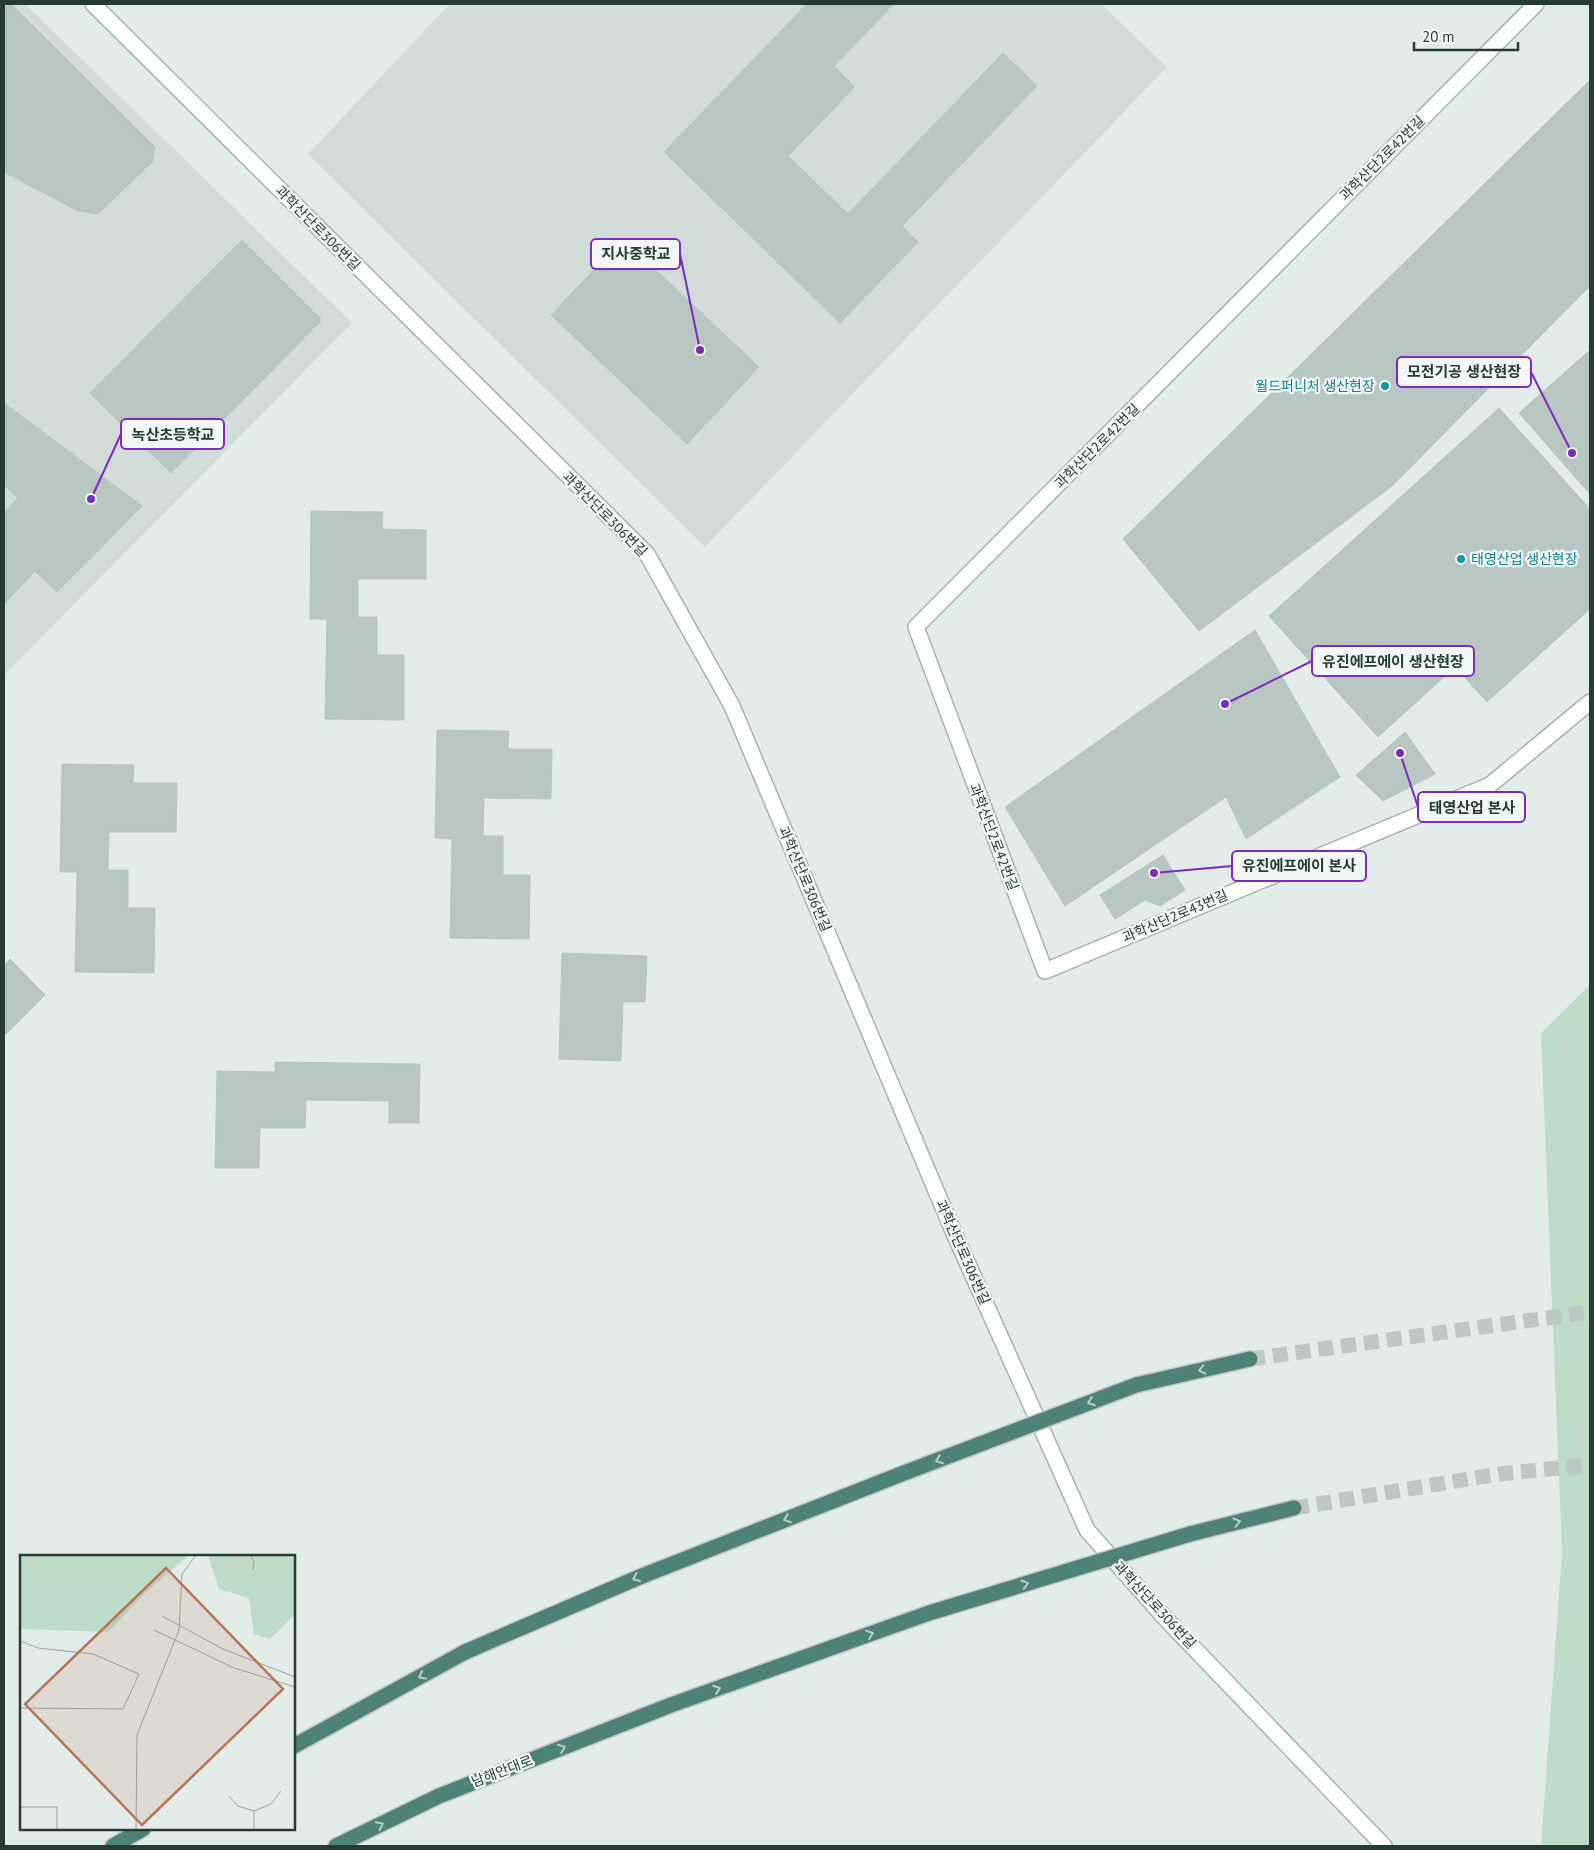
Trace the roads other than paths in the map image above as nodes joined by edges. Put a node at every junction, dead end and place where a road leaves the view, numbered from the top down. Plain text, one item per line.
1 (93, 4) edge
2 (1536, 4) edge
3 (1590, 702) edge
4 (1045, 970) joint
5 (1250, 1359) tunnel mouth
6 (1294, 1508) tunnel mouth
7 (295, 1745) edge
8 (141, 1830) edge
9 (113, 1846) edge
10 (336, 1846) edge
11 (1384, 1846) edge

1 - 11 street, 과학산단로306번길
2 - 4 street, 과학산단2로42번길
3 - 4 street, 과학산단2로43번길
5 -> 7 highway, bridge
10 -> 6 highway, 남해안대로, bridge
8 - 9 highway

